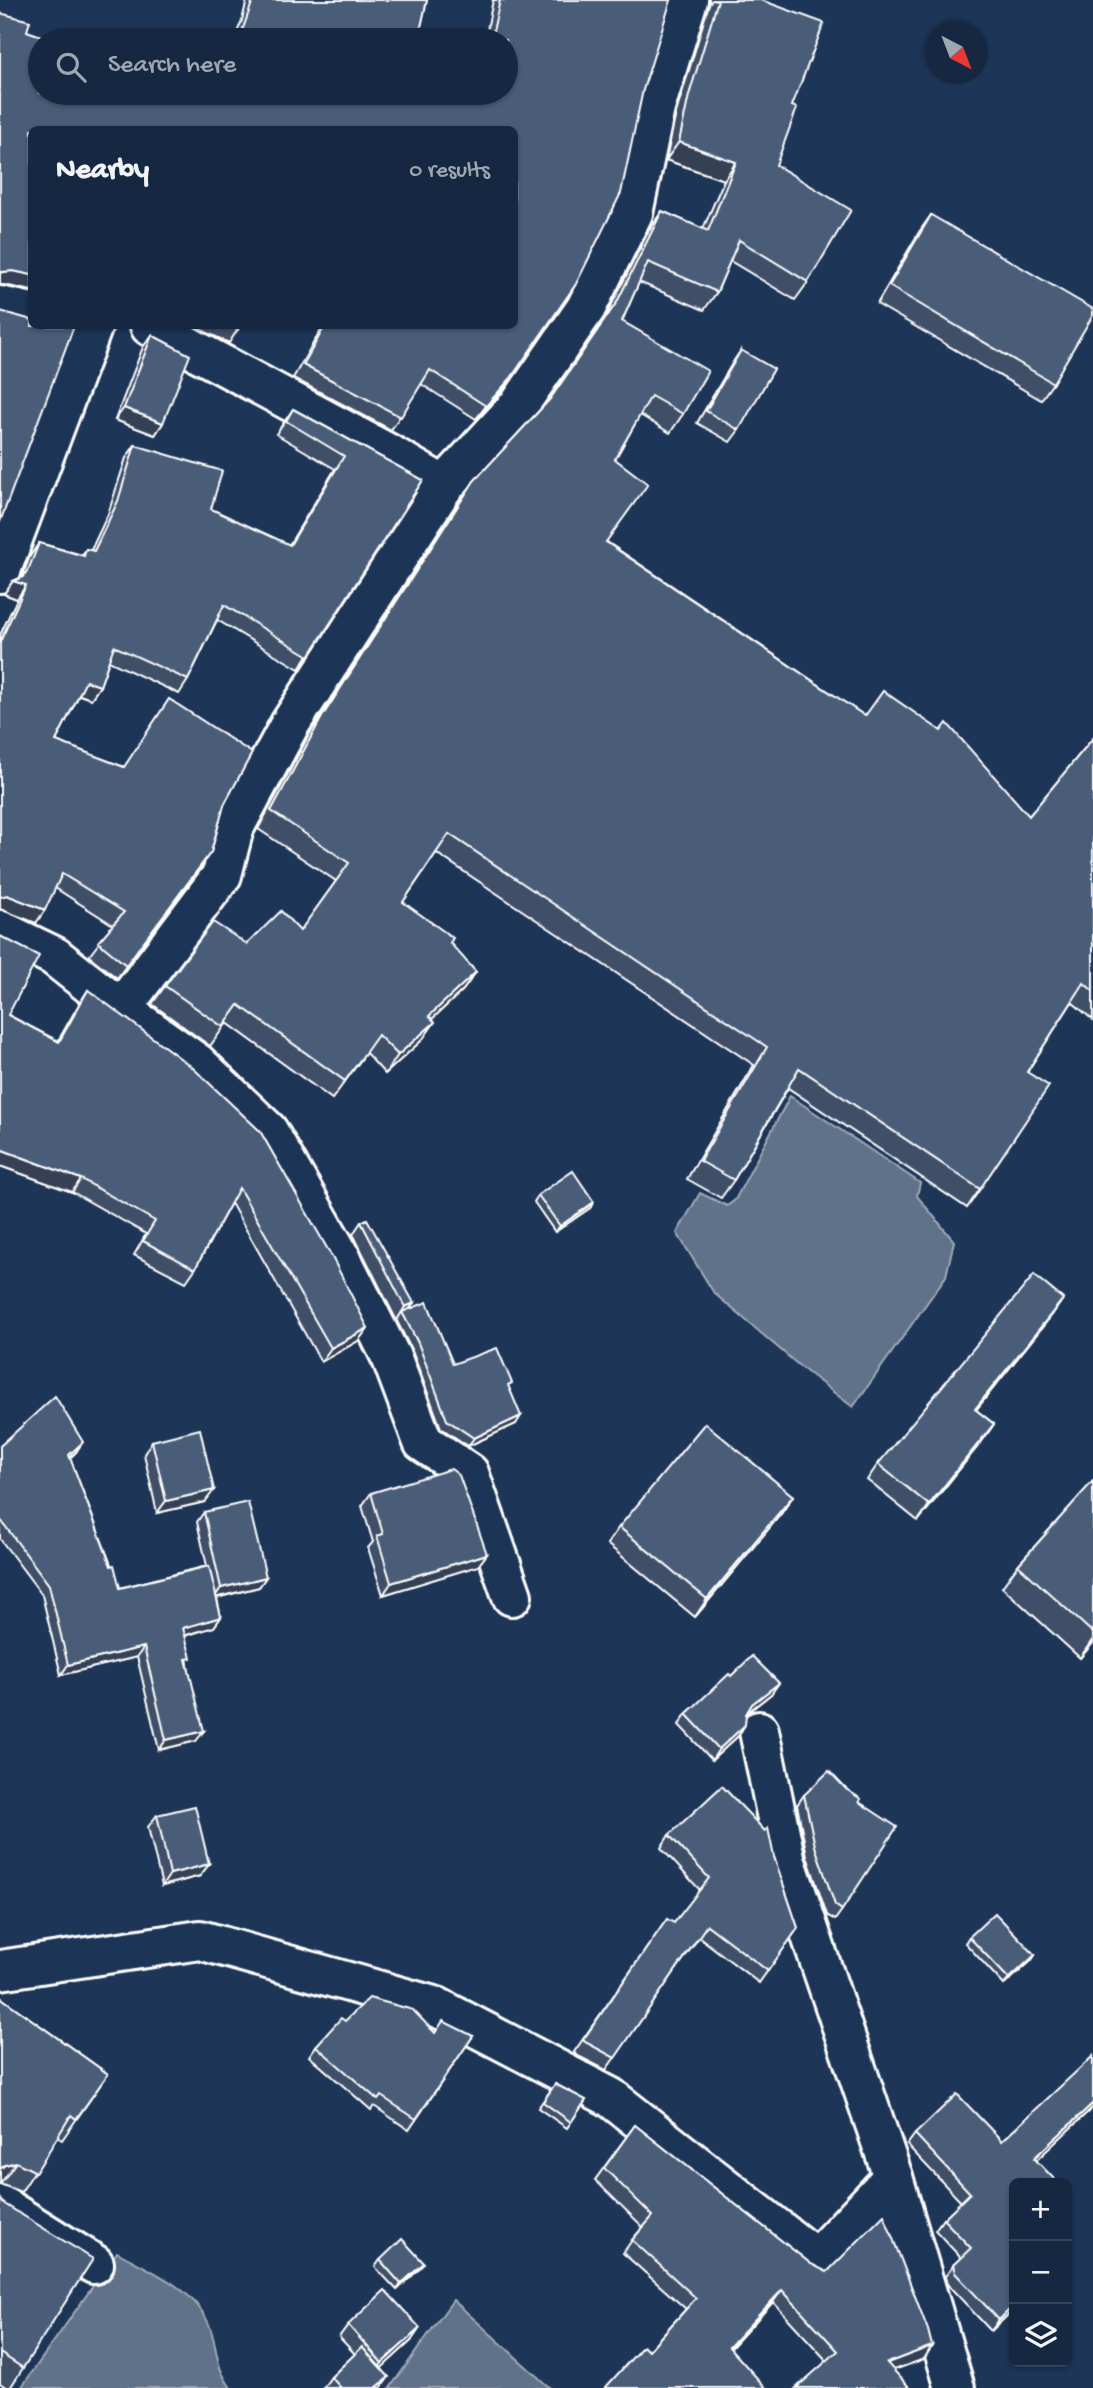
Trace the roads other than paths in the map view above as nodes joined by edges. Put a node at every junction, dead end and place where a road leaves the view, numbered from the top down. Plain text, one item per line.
1 (688, 0) edge
2 (0, 306) edge
3 (28, 312) edge
4 (92, 329) edge
5 (156, 329) edge
6 (444, 486) junction
7 (0, 573) edge
8 (0, 930) edge
9 (121, 1009) junction
10 (512, 1595) dead end
11 (759, 1731) dead end
12 (0, 1969) edge
13 (893, 2177) junction
14 (0, 2205) edge
15 (93, 2264) edge
16 (955, 2388) edge

1 - 6 street
2 - 3 street
4 - 7 street
5 - 6 street
6 - 9 street
8 - 9 street
9 - 10 street
11 - 13 street
12 - 13 street
13 - 16 street
14 - 15 street

